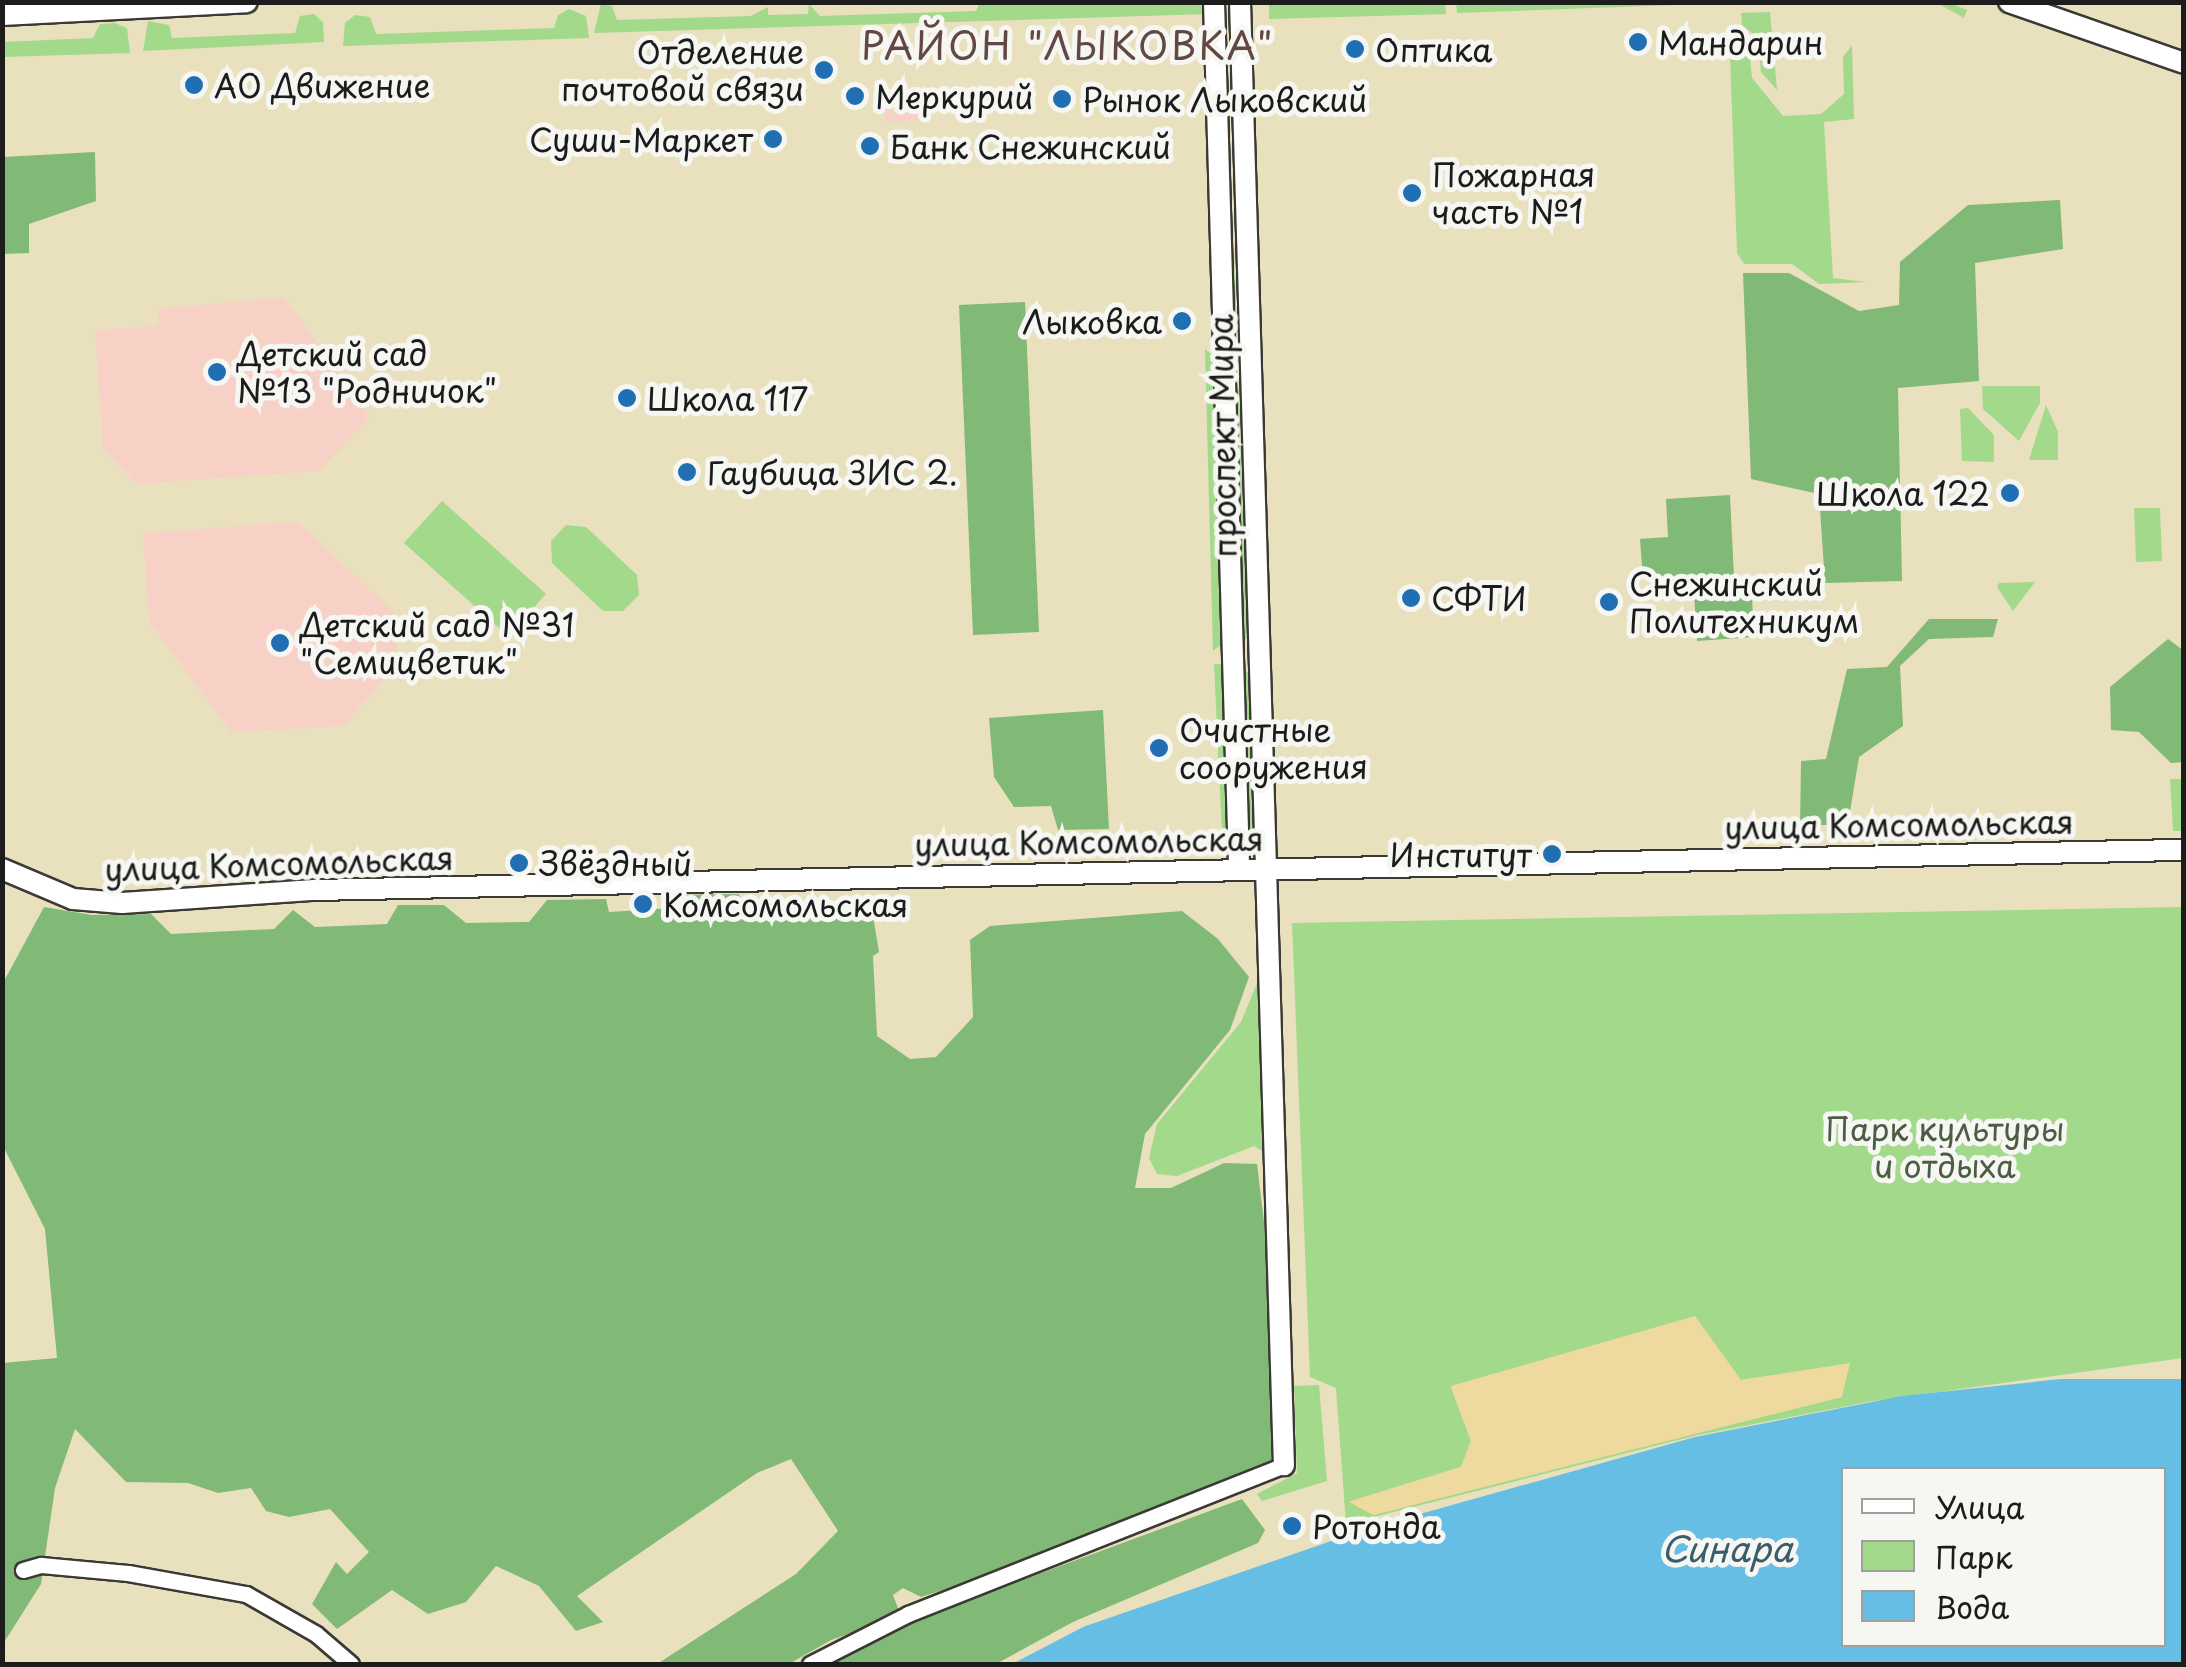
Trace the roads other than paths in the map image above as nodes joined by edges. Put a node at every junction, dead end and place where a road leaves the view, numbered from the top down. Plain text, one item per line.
1 (247, 2) edge
2 (1214, 2) edge
3 (1240, 2) edge
4 (2009, 2) edge
5 (2, 15) edge
6 (2184, 63) edge
7 (1247, 210) junction
8 (1221, 212) junction
9 (1252, 377) junction
10 (1225, 378) junction
11 (1256, 656) junction
12 (1233, 657) junction
13 (2184, 850) edge
14 (1239, 867) junction
15 (1263, 868) junction
16 (2, 869) edge
17 (1284, 1465) joint
18 (23, 1570) dead end
19 (351, 1664) edge
20 (810, 1664) edge

1 - 5 street
2 - 8 street, проспект Мира
3 - 7 street, проспект Мира
4 - 6 street
7 - 8 street
7 - 9 street, проспект Мира
8 - 10 street, проспект Мира
9 - 10 street
9 - 11 street, проспект Мира
10 - 12 street, проспект Мира
11 - 12 street
11 - 15 street, проспект Мира
12 - 14 street, проспект Мира
13 - 15 street, улица Комсомольская
14 - 15 street, улица Комсомольская
14 - 16 street, улица Комсомольская
15 - 17 street, проспект Мира
17 - 20 street
18 - 19 street

